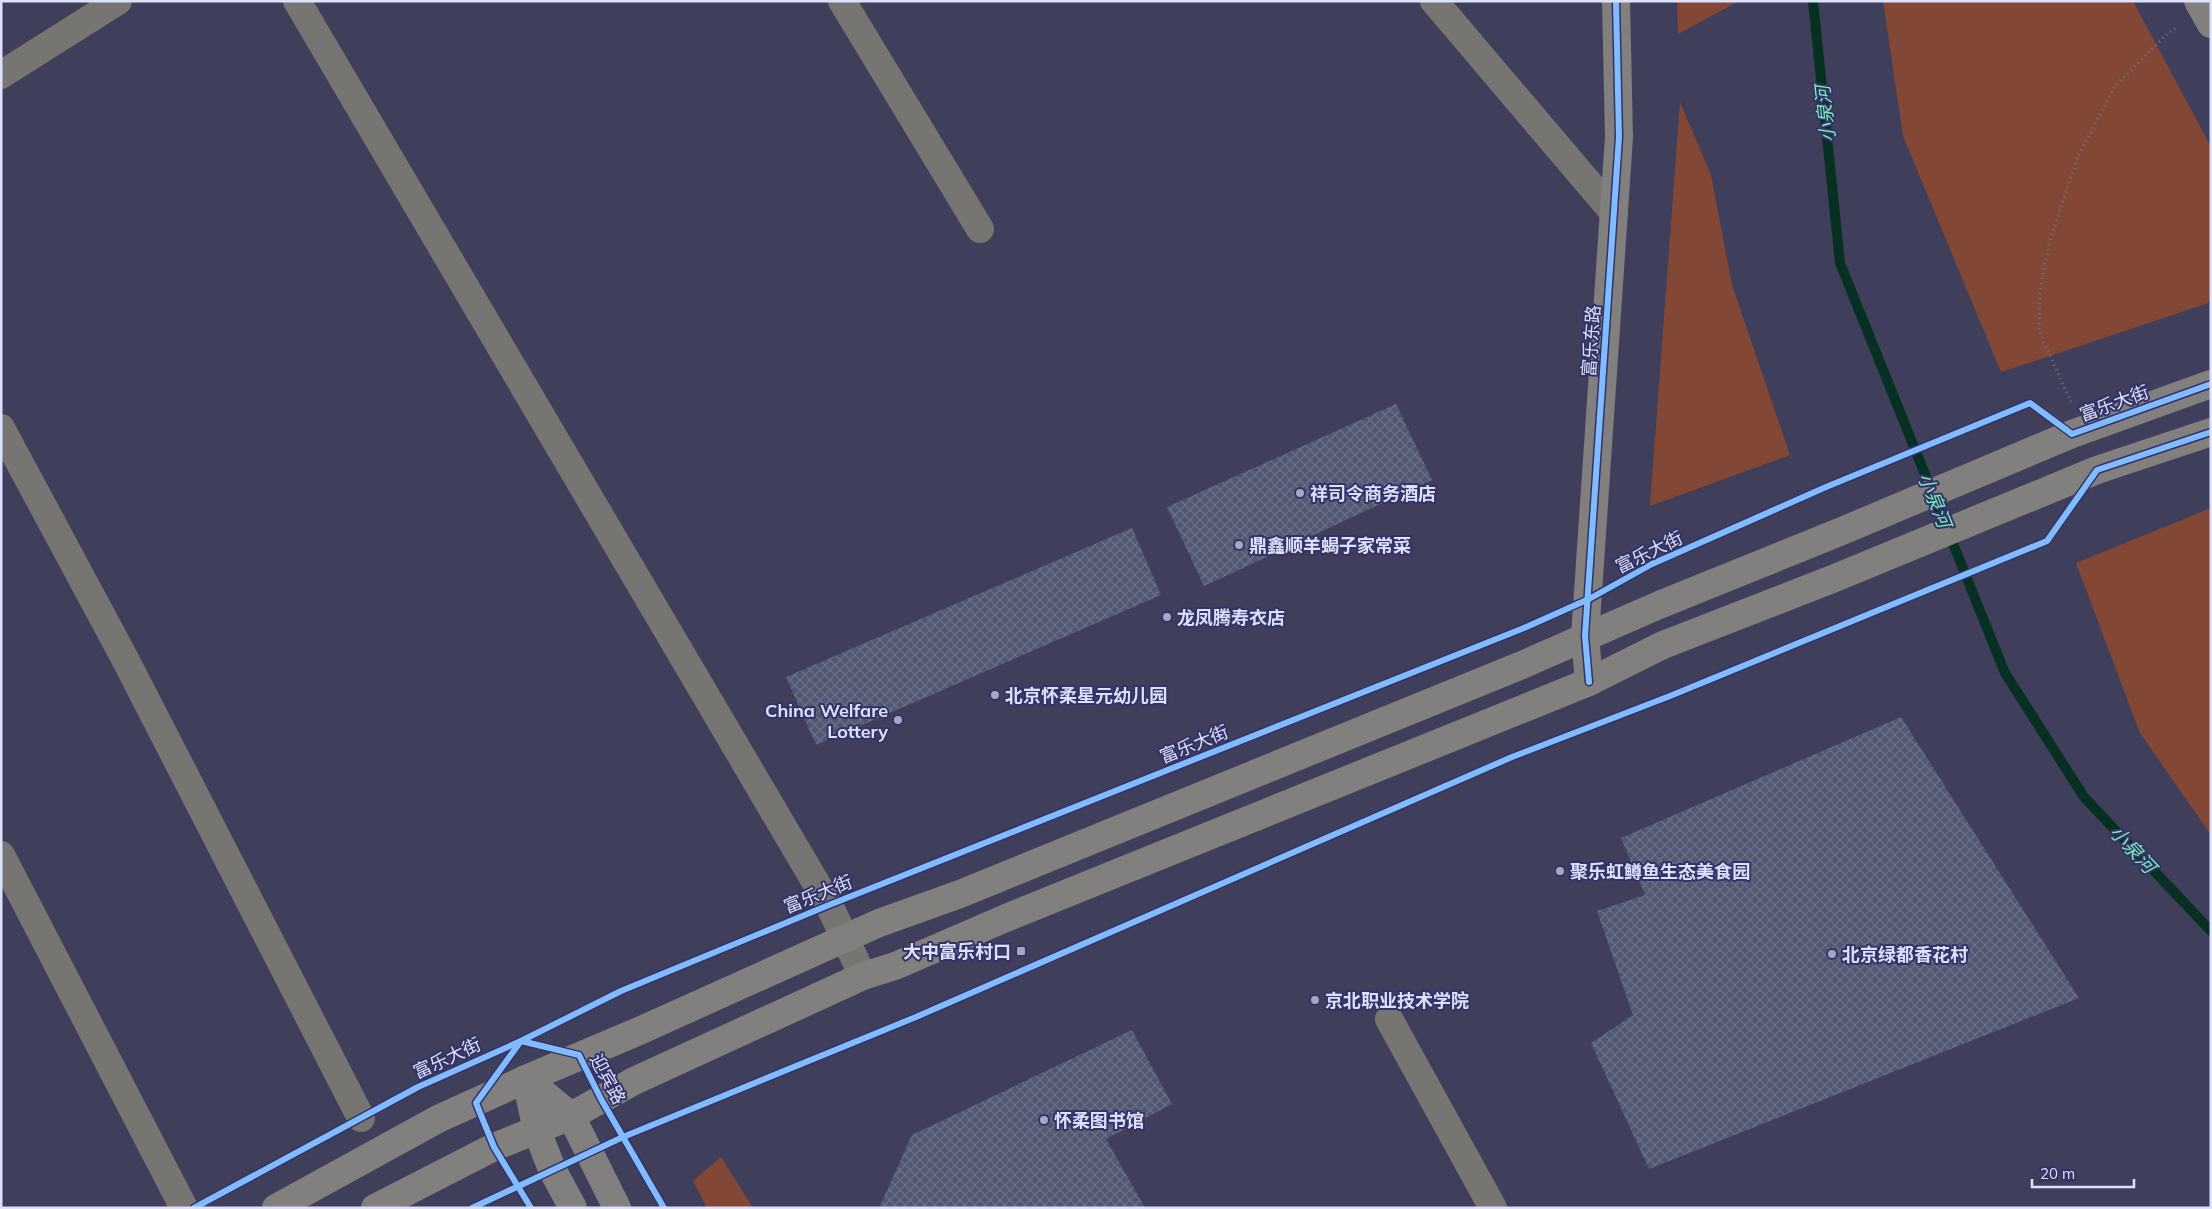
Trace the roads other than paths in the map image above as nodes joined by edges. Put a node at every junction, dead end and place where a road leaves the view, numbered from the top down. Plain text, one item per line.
1 (118, 1) edge
2 (297, 1) edge
3 (842, 1) edge
4 (1434, 1) edge
5 (1616, 1) edge
6 (1, 75) edge
7 (1614, 213) junction
8 (980, 229) dead end
9 (2211, 384) edge
10 (1, 428) edge
11 (2211, 432) edge
12 (1585, 636) junction
13 (1589, 682) junction
14 (1, 855) edge
15 (846, 939) junction
16 (863, 976) junction
17 (1390, 1019) dead end
18 (526, 1079) junction
19 (571, 1116) junction
20 (361, 1118) dead end
21 (537, 1131) junction
22 (184, 1208) edge
23 (276, 1208) edge
24 (374, 1208) edge
25 (574, 1208) edge
26 (617, 1208) edge
27 (1494, 1208) edge

1 - 6 street
2 - 15 street
3 - 8 street
4 - 7 street
5 - 7 main road, 富乐东路
7 - 12 main road, 富乐东路
9 - 12 main road, 富乐大街
10 - 20 street
11 - 13 main road
12 - 13 main road, 富乐东路
12 - 15 main road, 富乐大街
13 - 16 main road
14 - 22 street
15 - 16 street
15 - 18 main road, 富乐大街
16 - 19 main road
17 - 27 street
18 - 19 main road
18 - 21 main road
18 - 23 main road, 富乐大街
19 - 21 main road
19 - 26 main road
21 - 24 main road
21 - 25 main road

